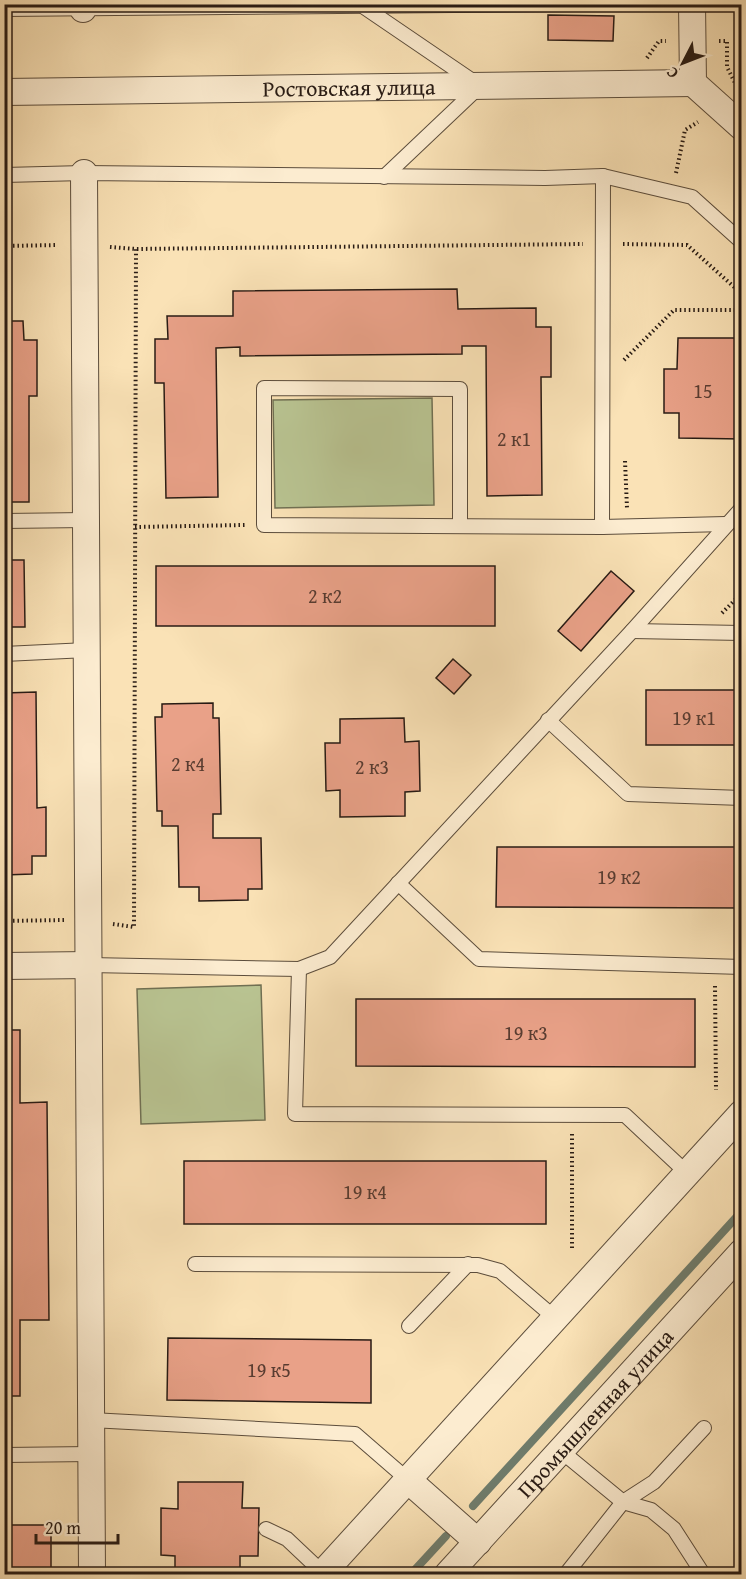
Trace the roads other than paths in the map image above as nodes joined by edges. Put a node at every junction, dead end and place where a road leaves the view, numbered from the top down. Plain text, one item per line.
1 (576, 4) edge
2 (692, 4) edge
3 (83, 7) edge
4 (364, 7) junction
5 (4, 9) edge
6 (693, 82) junction
7 (480, 86) junction
8 (4, 92) edge
9 (741, 127) edge
10 (84, 173) junction
11 (4, 175) edge
12 (603, 176) junction
13 (384, 177) junction
14 (741, 242) edge
15 (741, 508) edge
16 (86, 520) junction
17 (4, 521) edge
18 (726, 524) junction
19 (460, 526) junction
20 (602, 526) junction
21 (632, 632) junction
22 (741, 633) edge
23 (87, 650) junction
24 (4, 654) edge
25 (548, 720) junction
26 (741, 798) edge
27 (398, 883) junction
28 (89, 965) junction
29 (4, 966) edge
30 (741, 967) edge
31 (300, 969) junction
32 (741, 1113) edge
33 (687, 1173) junction
34 (741, 1252) edge
35 (195, 1264) dead end
36 (468, 1264) junction
37 (555, 1318) junction
38 (409, 1326) dead end
39 (91, 1420) junction
40 (704, 1428) dead end
41 (561, 1451) junction
42 (91, 1454) junction
43 (4, 1455) edge
44 (408, 1480) junction
45 (623, 1502) junction
46 (267, 1529) dead end
47 (478, 1542) junction
48 (322, 1574) edge
49 (92, 1575) edge
50 (448, 1575) edge
51 (566, 1575) edge
52 (703, 1575) edge

1 - 4 lane
2 - 6 street
3 - 4 lane
3 - 5 lane
4 - 7 lane
6 - 7 street, Ростовская улица
6 - 9 street
7 - 8 street, Ростовская улица
7 - 13 lane
10 - 11 lane
10 - 13 lane
10 - 16 street
12 - 13 lane
12 - 14 lane
12 - 20 lane
15 - 18 lane
16 - 17 lane
16 - 23 street
18 - 20 lane
18 - 21 lane
19 - 19 lane
19 - 20 lane
21 - 22 lane
21 - 25 lane
23 - 24 lane
23 - 28 street
25 - 26 lane
25 - 27 lane
27 - 30 lane
27 - 31 lane
28 - 29 street
28 - 31 lane
28 - 39 street
31 - 33 lane
32 - 33 street
33 - 37 street
34 - 41 street, Промышленная улица
35 - 36 lane
36 - 37 lane
36 - 38 lane
37 - 44 street
39 - 42 street
39 - 44 lane
40 - 45 lane
41 - 45 lane
41 - 47 street, Промышленная улица
42 - 43 lane
42 - 49 street
44 - 47 street
44 - 48 street
45 - 51 lane
45 - 52 lane
46 - 48 lane
47 - 50 street, Промышленная улица

